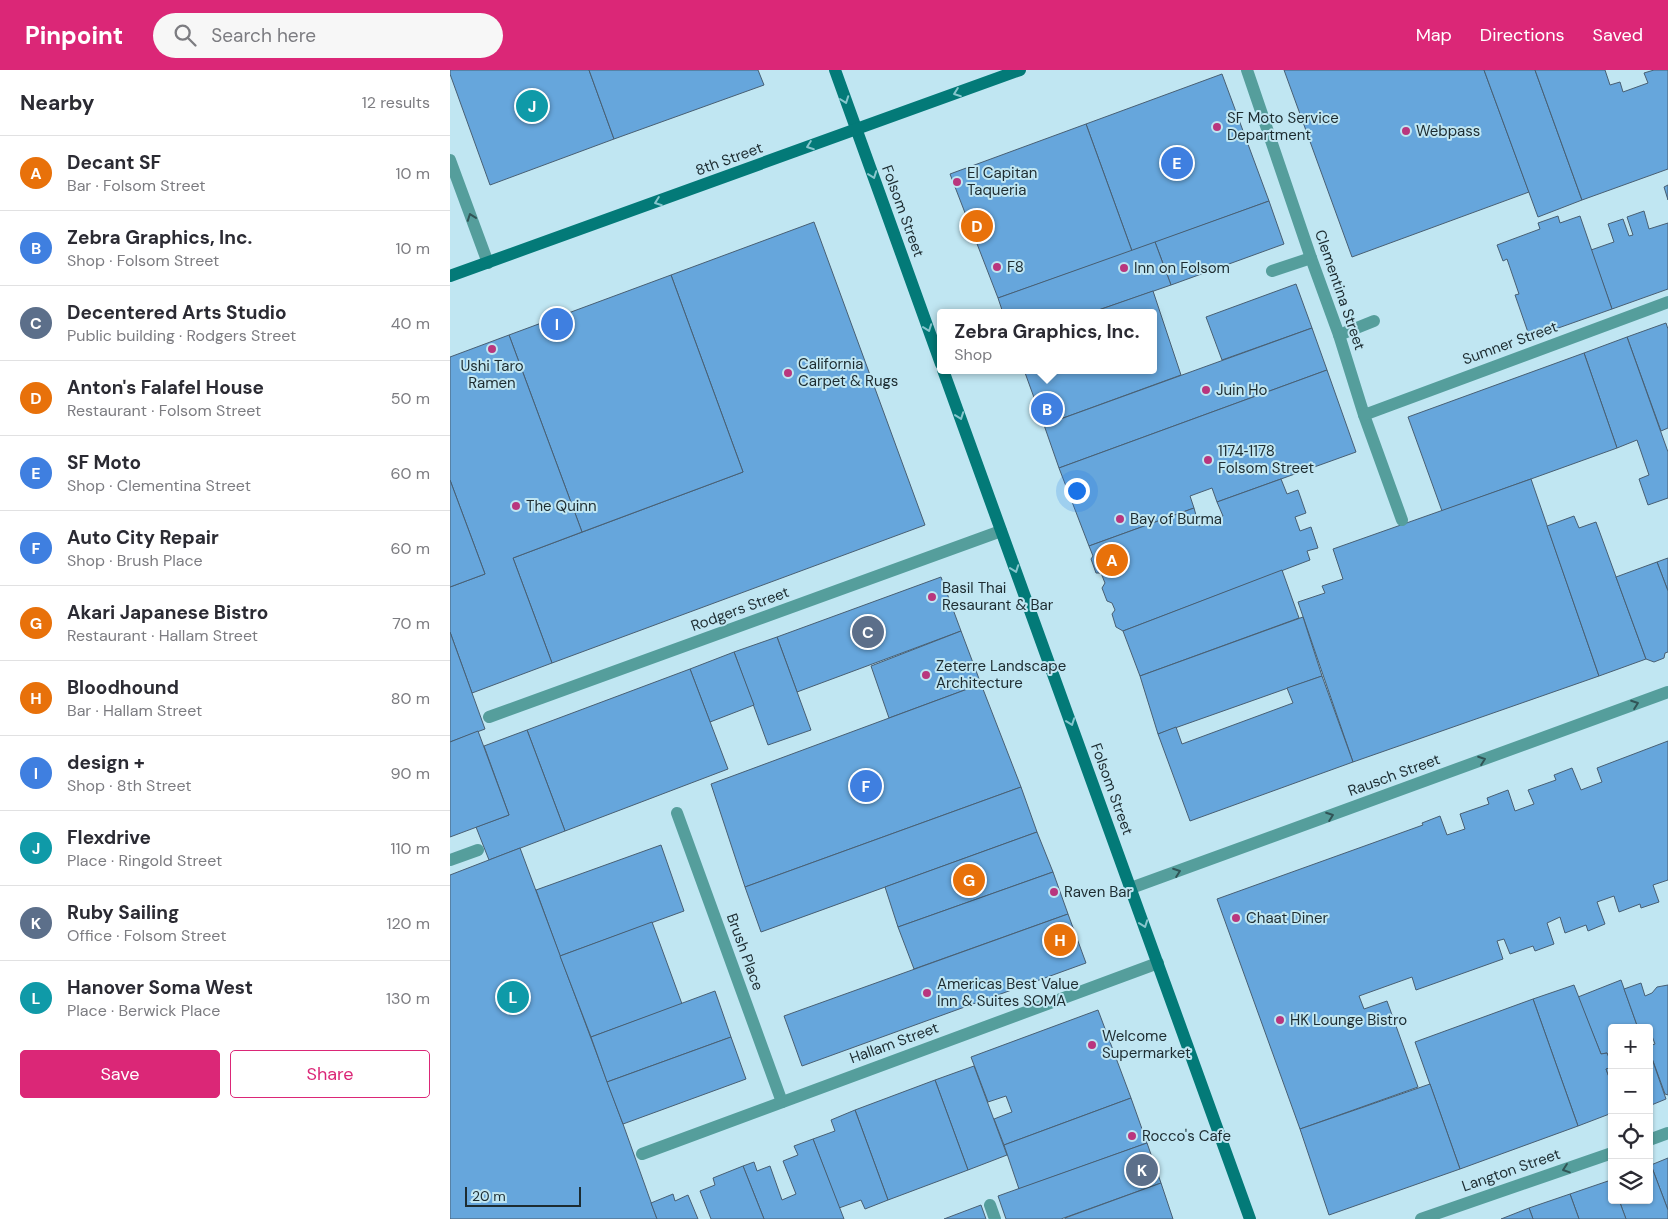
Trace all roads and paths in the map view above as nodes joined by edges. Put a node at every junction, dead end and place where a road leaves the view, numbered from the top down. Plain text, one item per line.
1 (835, 70) edge
2 (1020, 70) edge
3 (1247, 70) edge
4 (856, 129) junction
5 (450, 160) edge
6 (1311, 258) junction
7 (488, 263) junction
8 (1272, 272) dead end
9 (450, 276) edge
10 (1668, 302) edge
11 (1374, 322) dead end
12 (1339, 335) junction
13 (937, 353) edge
14 (944, 374) edge
15 (1364, 415) junction
16 (1402, 520) dead end
17 (1001, 531) junction
18 (1668, 692) edge
19 (489, 717) dead end
20 (678, 813) dead end
21 (478, 850) dead end
22 (450, 860) edge
23 (1131, 888) junction
24 (1158, 963) junction
25 (782, 1102) junction
26 (1668, 1133) edge
27 (1653, 1139) edge
28 (642, 1154) dead end
29 (1608, 1154) edge
30 (990, 1205) dead end
31 (995, 1219) edge
32 (1250, 1219) edge
33 (1420, 1219) edge

1 -> 4 main road, Folsom Street
2 -> 4 main road, 8th Street
3 - 6 street, Clementina Street
4 -> 7 main road, 8th Street
4 -> 13 main road, Folsom Street
7 -> 5 street
6 - 8 street
6 - 12 street, Clementina Street
7 - 9 main road, 8th Street
10 - 15 street, Sumner Street
11 - 12 street
12 - 15 street, Clementina Street
14 -> 17 main road, Folsom Street
15 - 16 street, Clementina Street
17 - 19 street, Rodgers Street
17 -> 23 main road, Folsom Street
23 -> 18 street, Rausch Street
20 - 25 street, Brush Place
21 - 22 street
23 -> 24 main road, Folsom Street
24 - 25 street, Hallam Street
24 - 32 main road, Folsom Street
25 - 28 street, Hallam Street
26 - 27 street
29 -> 33 street, Langton Street
30 - 31 street

